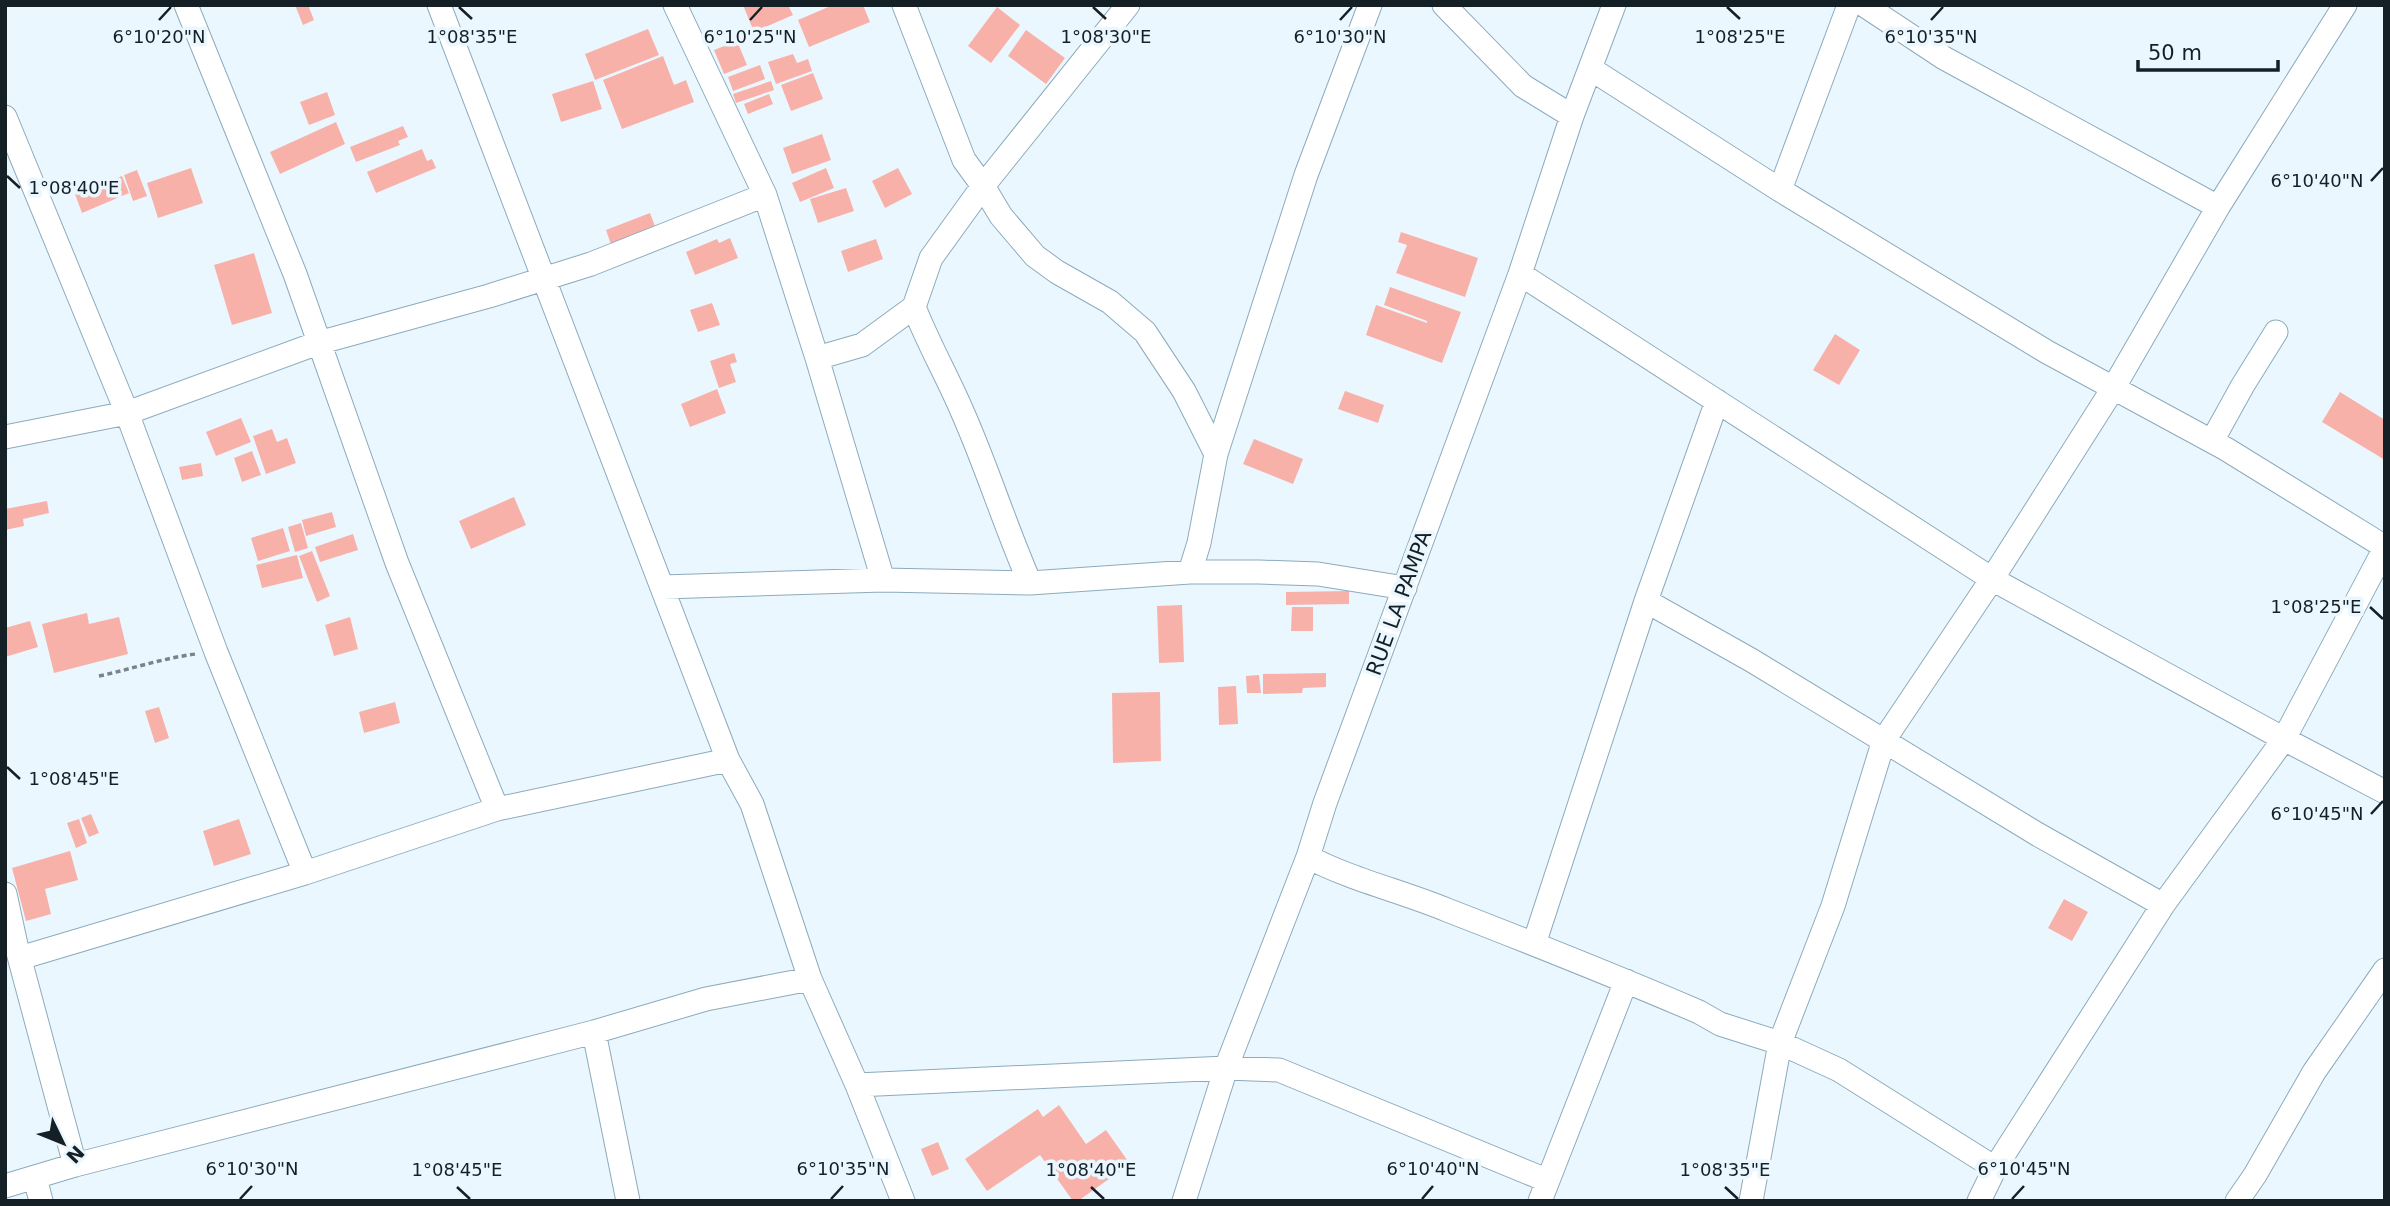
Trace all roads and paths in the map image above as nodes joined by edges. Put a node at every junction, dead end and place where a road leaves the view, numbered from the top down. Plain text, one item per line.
1 (186, 5) edge
2 (439, 5) edge
3 (675, 5) edge
4 (904, 5) edge
5 (1128, 5) edge
6 (1370, 5) edge
7 (1444, 5) edge
8 (1614, 5) edge
9 (1849, 5) edge
10 (1864, 5) edge
11 (2345, 5) edge
12 (1591, 69) junction
13 (1572, 116) junction
14 (5, 117) edge
15 (983, 186) junction
16 (1780, 190) junction
17 (765, 195) junction
18 (2218, 207) junction
19 (1520, 274) junction
20 (543, 279) junction
21 (914, 307) junction
22 (2276, 332) dead end
23 (318, 343) junction
24 (817, 358) junction
25 (2114, 387) junction
26 (1717, 401) junction
27 (127, 413) junction
28 (5, 437) edge
29 (2212, 441) junction
30 (1216, 454) junction
31 (2385, 548) edge
32 (1190, 572) junction
33 (1992, 579) junction
34 (883, 580) junction
35 (1030, 583) junction
36 (663, 587) junction
37 (1405, 588) junction
38 (1646, 601) junction
39 (216, 652) junction
40 (99, 676) dead end
41 (2284, 739) junction
42 (1884, 740) junction
43 (728, 760) junction
44 (2385, 792) edge
45 (497, 809) junction
46 (1308, 857) junction
47 (305, 873) junction
48 (5, 894) edge
49 (2163, 905) junction
50 (1534, 944) junction
51 (14, 950) edge
52 (2385, 970) edge
53 (810, 979) junction
54 (1626, 981) junction
55 (594, 1032) junction
56 (1780, 1043) junction
57 (1226, 1068) junction
58 (857, 1085) junction
59 (75, 1165) junction
60 (1996, 1168) junction
61 (5, 1186) edge
62 (38, 1190) edge
63 (1543, 1190) edge
64 (628, 1201) edge
65 (903, 1201) edge
66 (1184, 1201) edge
67 (1751, 1201) edge
68 (1979, 1201) edge
69 (2237, 1201) edge

1 - 23 street
2 - 20 street
3 - 17 street
4 - 15 street
5 - 15 street
6 - 30 street
7 - 13 street
8 - 12 street, RUE LA PAMPA
9 - 16 street
10 - 18 street
11 - 18 street
12 - 13 street, RUE LA PAMPA
12 - 16 street
13 - 19 street, RUE LA PAMPA
14 - 27 street
15 - 21 street
15 - 30 street
16 - 25 street
17 - 20 street
17 - 24 street
18 - 25 street
19 - 26 street
19 - 37 street, RUE LA PAMPA
20 - 23 street
20 - 36 street
21 - 24 street
21 - 35 street
22 - 29 street
23 - 27 street
23 - 45 street
24 - 34 street
25 - 29 street
25 - 33 street
26 - 33 street
26 - 38 street
27 - 28 street
27 - 39 street
29 - 31 street
30 - 32 street
31 - 41 street
32 - 35 street
32 - 37 street
33 - 41 street
33 - 42 street
34 - 35 street
34 - 36 street
36 - 43 street
37 - 46 street, RUE LA PAMPA
38 - 42 street
38 - 50 street
39 - 40 path
39 - 47 street
41 - 44 street
41 - 49 street
42 - 49 street
42 - 56 street
43 - 45 street
43 - 53 street
45 - 47 street
46 - 50 street
46 - 57 street, RUE LA PAMPA
47 - 51 street
48 - 51 street
49 - 60 street
50 - 54 street
51 - 59 street
52 - 69 street
53 - 55 street
53 - 58 street
54 - 56 street
54 - 63 street
55 - 59 street
55 - 64 street
56 - 60 street
56 - 67 street
57 - 58 street
57 - 63 street
57 - 66 street, RUE LA PAMPA
58 - 65 street
59 - 62 street
60 - 68 street
61 - 62 street

